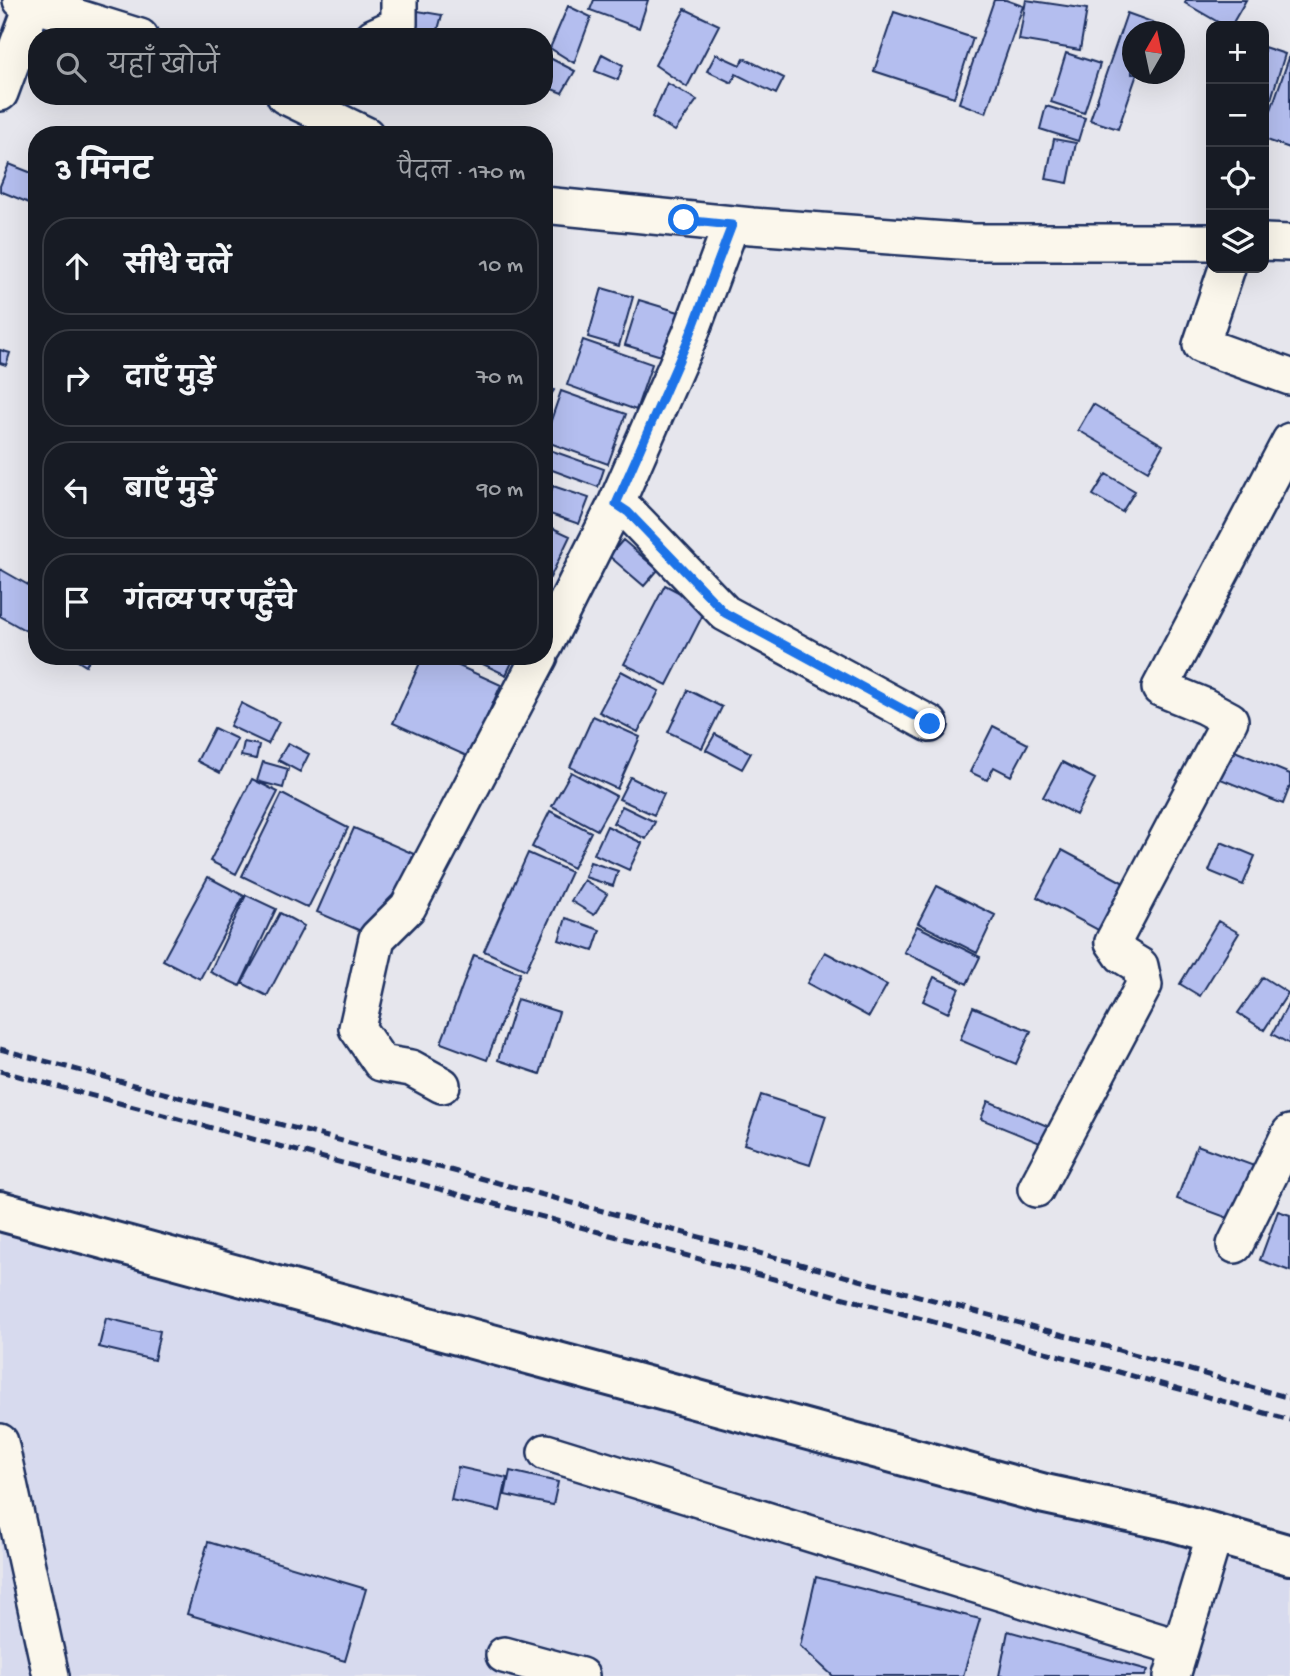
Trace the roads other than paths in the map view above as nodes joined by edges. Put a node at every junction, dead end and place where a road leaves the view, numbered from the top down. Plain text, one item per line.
1 (399, 0) edge
2 (27, 2) edge
3 (112, 28) edge
4 (392, 28) edge
5 (0, 93) edge
6 (304, 105) edge
7 (347, 126) edge
8 (553, 206) edge
9 (732, 225) junction
10 (1206, 242) edge
11 (1269, 242) edge
12 (1290, 243) edge
13 (1225, 273) edge
14 (1290, 377) edge
15 (1290, 441) edge
16 (616, 504) junction
17 (553, 629) edge
18 (535, 665) edge
19 (930, 724) dead end
20 (442, 1085) dead end
21 (1290, 1133) edge
22 (1036, 1189) dead end
23 (0, 1211) edge
24 (1235, 1245) dead end
25 (0, 1442) edge
26 (546, 1452) dead end
27 (1215, 1534) junction
28 (1290, 1555) edge
29 (504, 1655) dead end
30 (1176, 1662) edge
31 (51, 1676) edge
32 (580, 1676) edge

1 - 4 street
2 - 3 street
2 - 5 street
6 - 7 street
8 - 9 street
9 - 10 street
9 - 16 street
11 - 12 street
13 - 14 street
15 - 22 street
16 - 17 street
16 - 19 street
18 - 20 street
21 - 24 street
23 - 27 main road
25 - 31 street
26 - 30 street
27 - 28 main road
27 - 30 street
29 - 32 street

